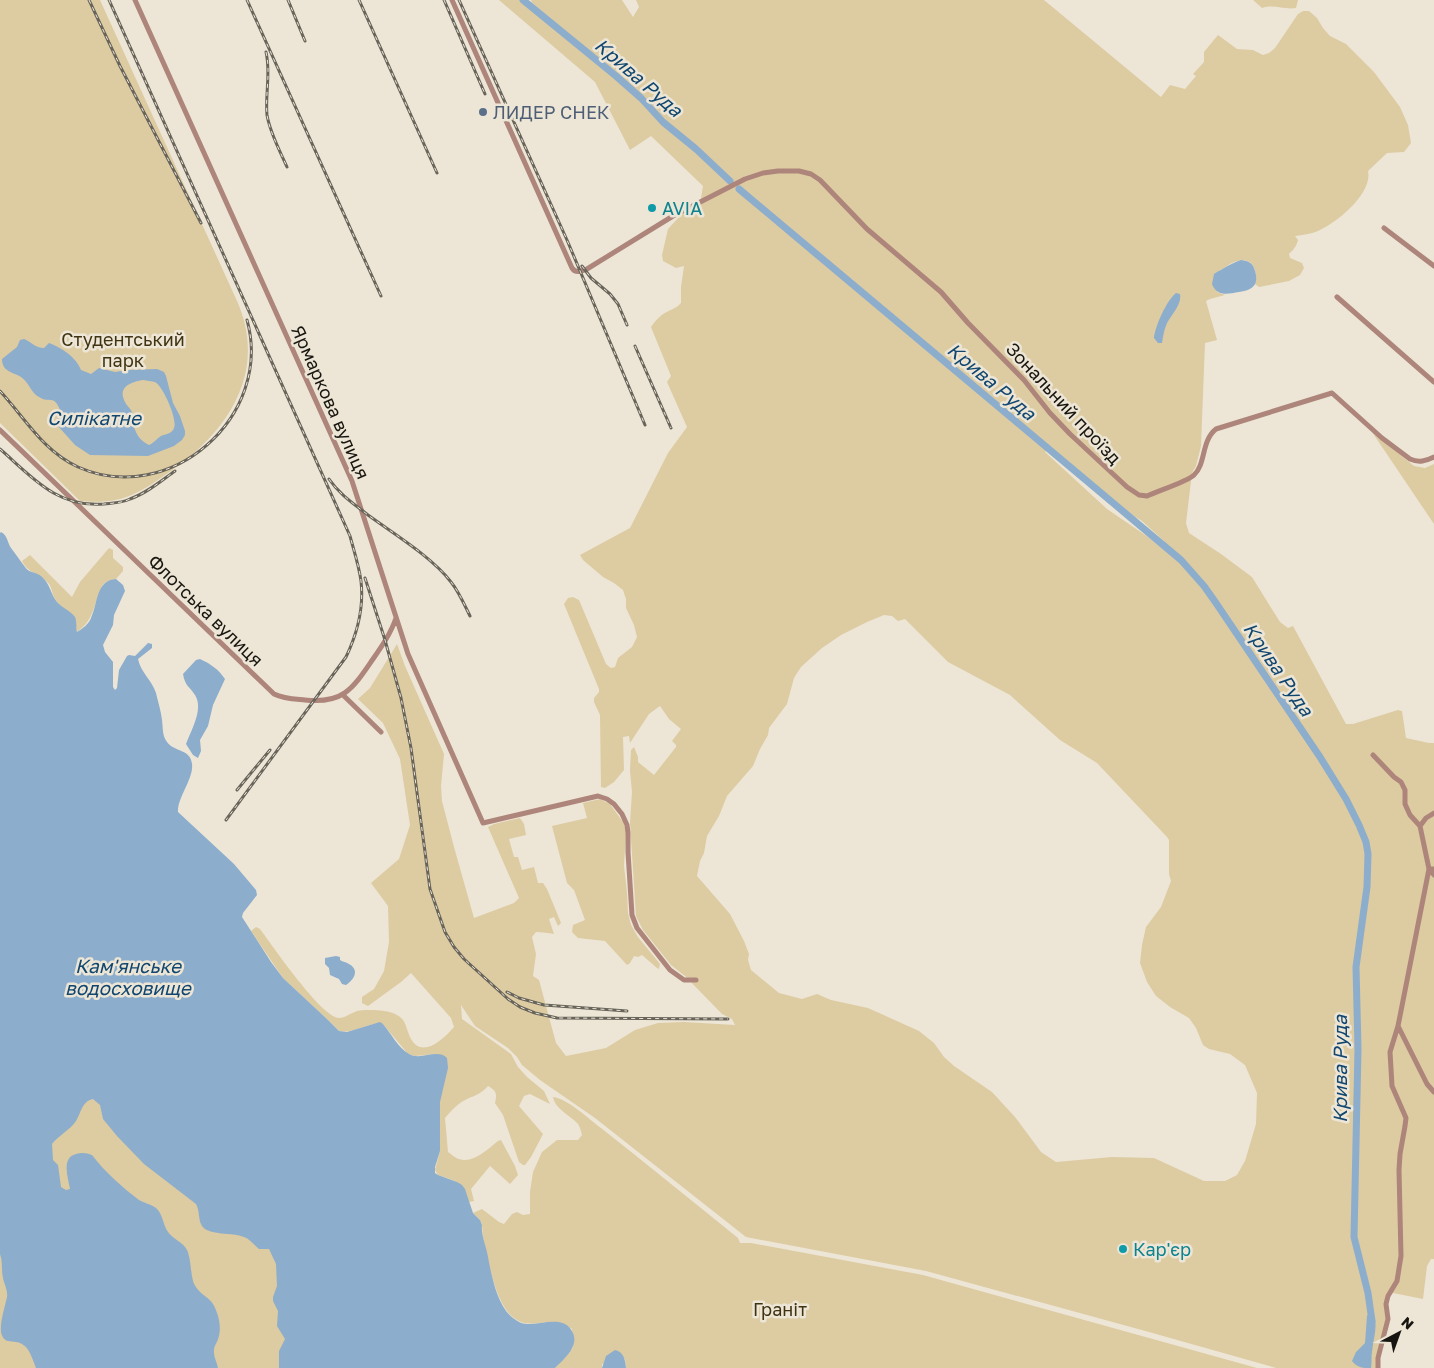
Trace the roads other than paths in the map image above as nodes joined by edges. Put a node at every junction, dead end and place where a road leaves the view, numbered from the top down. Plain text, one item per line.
1 (136, 0) edge
2 (452, 0) edge
3 (1384, 228) dead end
4 (1434, 266) edge
5 (1337, 297) dead end
6 (1434, 382) edge
7 (0, 430) edge
8 (1434, 457) edge
9 (396, 618) junction
10 (343, 694) junction
11 (381, 732) dead end
12 (1373, 755) dead end
13 (1434, 813) edge
14 (1420, 826) junction
15 (1432, 869) edge
16 (1434, 875) edge
17 (696, 980) dead end
18 (1398, 1026) junction
19 (1434, 1092) edge
20 (1378, 1368) edge

1 - 9 street, Ярмаркова вулиця
2 - 8 street, Зональний проїзд
3 - 4 street
5 - 6 street
7 - 10 street, Флотська вулиця
9 - 10 street, Флотська вулиця
9 - 17 street, Ярмаркова вулиця
10 - 11 street
12 - 14 street
13 - 14 street
14 - 15 street
15 - 16 street
15 - 18 street
18 - 19 street
18 - 20 street

